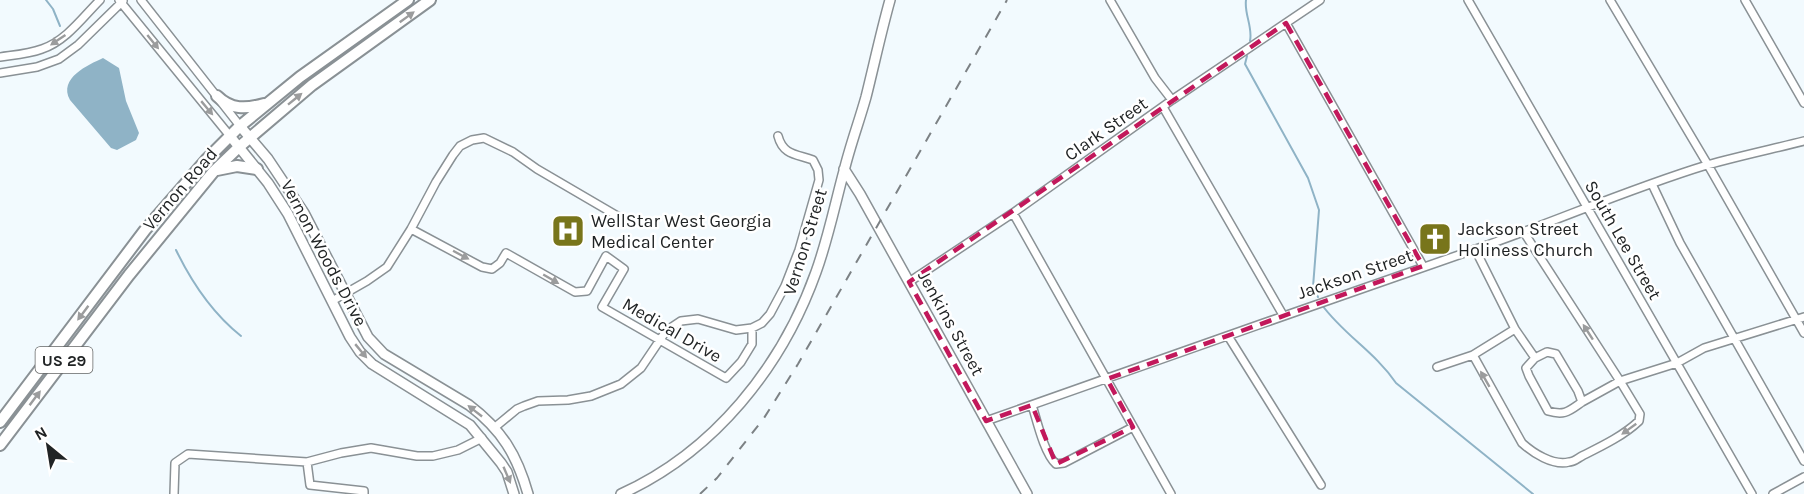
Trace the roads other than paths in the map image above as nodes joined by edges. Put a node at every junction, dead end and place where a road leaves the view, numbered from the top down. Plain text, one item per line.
1 (100, 0) edge
2 (141, 0) edge
3 (408, 0) edge
4 (430, 0) edge
5 (890, 0) edge
6 (1110, 0) edge
7 (1320, 0) edge
8 (1468, 0) edge
9 (1610, 0) edge
10 (1745, 0) edge
11 (121, 1) edge
12 (1286, 23) junction
13 (0, 57) edge
14 (0, 73) edge
15 (217, 96) junction
16 (1172, 100) junction
17 (267, 103) junction
18 (1804, 103) edge
19 (1163, 107) junction
20 (240, 126) junction
21 (230, 136) junction
22 (778, 136) dead end
23 (250, 137) junction
24 (1804, 141) edge
25 (239, 147) junction
26 (1708, 165) junction
27 (257, 169) junction
28 (844, 169) junction
29 (214, 171) junction
30 (1652, 184) junction
31 (1587, 207) junction
32 (1013, 213) junction
33 (626, 221) dead end
34 (411, 229) junction
35 (1523, 231) junction
36 (1474, 249) junction
37 (1423, 266) junction
38 (909, 282) junction
39 (345, 294) junction
40 (332, 301) junction
41 (1283, 315) junction
42 (1804, 316) edge
43 (1796, 320) junction
44 (752, 328) junction
45 (1515, 329) junction
46 (1804, 333) edge
47 (1228, 336) junction
48 (1734, 339) junction
49 (658, 340) junction
50 (1473, 355) junction
51 (1535, 358) junction
52 (1677, 363) junction
53 (1437, 367) dead end
54 (1107, 379) junction
55 (1620, 381) junction
56 (1582, 402) junction
57 (1032, 405) junction
58 (986, 421) junction
59 (0, 422) edge
60 (1133, 426) junction
61 (494, 428) junction
62 (482, 438) junction
63 (0, 445) edge
64 (1804, 461) edge
65 (307, 462) junction
66 (1804, 477) edge
67 (1322, 485) dead end
68 (174, 494) edge
69 (364, 494) edge
70 (514, 494) edge
71 (528, 494) edge
72 (621, 494) edge
73 (1027, 494) edge
74 (1171, 494) edge
75 (1752, 494) edge
76 (1773, 494) edge

1 -> 13 street
2 - 15 street, Vernon Woods Drive
3 - 17 main road, Vernon Road / US 29
23 -> 4 main road, Vernon Road / US 29
5 - 28 street, Vernon Street
6 - 16 street
7 - 12 street, Clark Street
8 - 31 street, South Lee Street
9 - 26 street
10 - 18 street
11 - 14 street, Vernon Woods Drive
11 -> 21 street, Vernon Woods Drive
12 - 16 street, Clark Street
12 - 37 street
15 - 17 main road
15 - 20 street, Vernon Woods Drive
16 - 19 street, Clark Street
17 - 20 main road, Vernon Road / US 29
19 - 32 street, Clark Street
19 - 41 street
20 - 21 main road, Vernon Road / US 29
20 - 23 street, Vernon Woods Drive
21 - 25 street, Vernon Woods Drive
21 -> 59 main road, Vernon Road / US 29
22 - 44 street
23 - 25 main road, Vernon Road / US 29
23 - 39 street, Vernon Woods Drive
24 - 26 street, Jackson Street
25 - 27 street, Vernon Woods Drive
25 - 29 main road, Vernon Road / US 29
26 - 30 street, Jackson Street
26 - 43 street
27 - 29 main road
27 - 40 street, Vernon Woods Drive
28 - 38 street, Jenkins Street
28 - 72 street, Vernon Street
63 -> 29 main road, Vernon Road / US 29
30 - 31 street, Jackson Street
30 - 48 street
31 - 35 street, Jackson Street
31 - 52 street, South Lee Street
32 - 38 street, Clark Street
32 - 54 street
33 - 34 street
34 - 39 street
34 -> 49 street, Medical Drive
35 - 36 street, Jackson Street
55 -> 35 street
36 - 37 street, Jackson Street
36 - 45 street
37 - 41 street, Jackson Street
38 - 58 street, Jenkins Street
39 - 40 street
61 -> 39 street, Vernon Woods Drive
40 -> 62 street, Vernon Woods Drive
41 - 47 street, Jackson Street
42 - 43 street
43 - 46 street
43 - 48 street
44 - 49 street
44 - 49 street, Medical Drive
45 - 50 street
45 - 51 street
47 - 54 street, Jackson Street
47 - 67 street
48 - 52 street
48 - 64 street
49 - 61 street
50 - 53 street
55 -> 50 street
51 - 56 street
51 - 56 street
52 - 55 street
52 - 75 street, South Lee Street
54 - 57 street, Jackson Street
54 - 60 street
55 - 56 street
57 - 58 street, Jackson Street
57 - 60 street
58 - 73 street, Jenkins Street
60 - 74 street
61 - 62 street
61 - 71 street, Vernon Woods Drive
62 - 65 street
62 -> 70 street, Vernon Woods Drive
65 - 68 street
65 - 69 street
66 - 76 street

